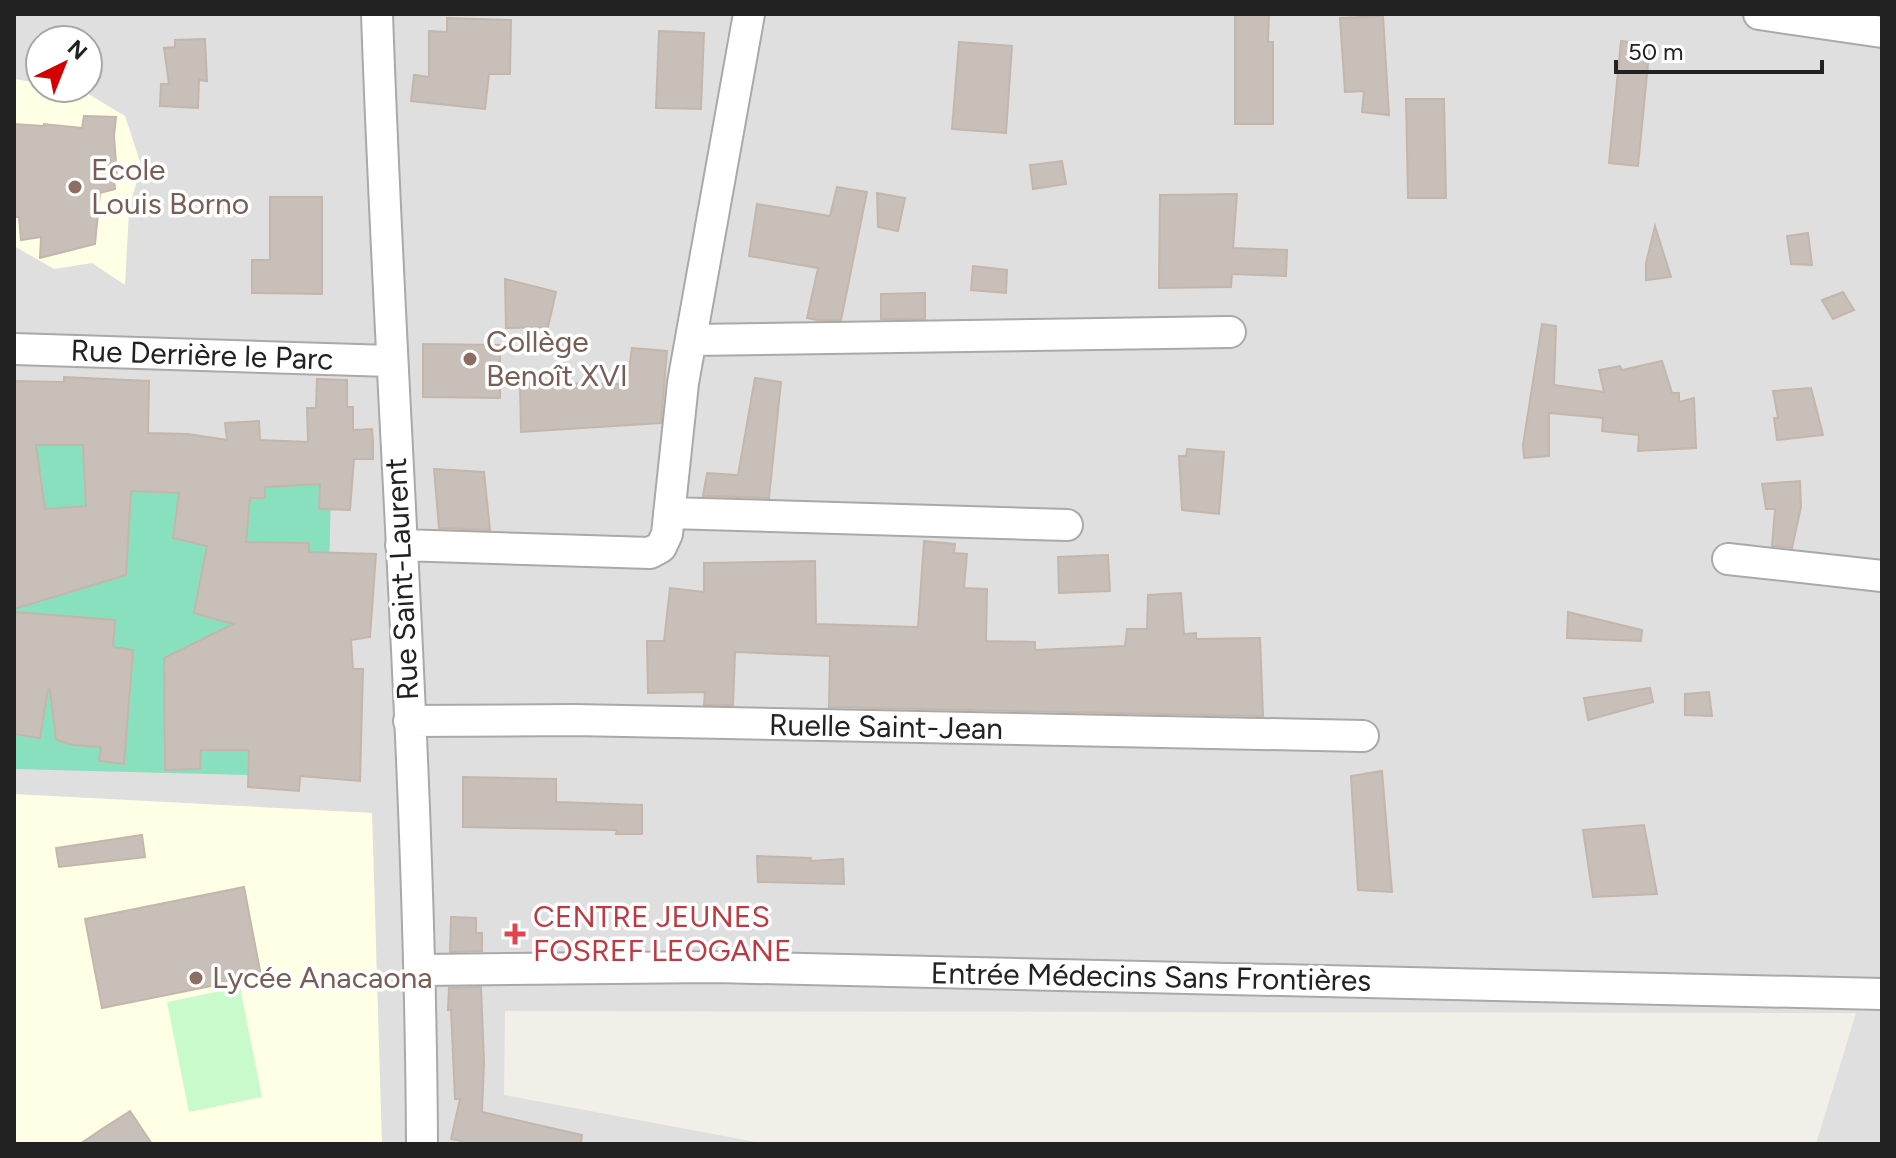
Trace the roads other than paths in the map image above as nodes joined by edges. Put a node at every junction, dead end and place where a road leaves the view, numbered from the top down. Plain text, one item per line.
1 (377, 14) edge
2 (749, 14) edge
3 (1759, 14) edge
4 (1882, 32) edge
5 (1230, 332) dead end
6 (692, 340) junction
7 (14, 349) edge
8 (390, 361) junction
9 (669, 513) junction
10 (1067, 525) dead end
11 (401, 545) junction
12 (1728, 559) dead end
13 (1882, 576) edge
14 (409, 721) junction
15 (1363, 736) dead end
16 (421, 970) junction
17 (1882, 994) edge
18 (422, 1144) edge

1 - 8 street, Rue Saint-Laurent
2 - 6 street
3 - 4 street
5 - 6 street
6 - 9 street
7 - 8 street, Rue Derrière le Parc
8 - 11 street, Rue Saint-Laurent
9 - 10 street
9 - 11 street
11 - 14 street, Rue Saint-Laurent
12 - 13 street
14 - 15 street, Ruelle Saint-Jean
14 - 16 street, Rue Saint-Laurent
16 - 17 street, Entrée Médecins Sans Frontières
16 - 18 street, Rue Saint-Laurent

